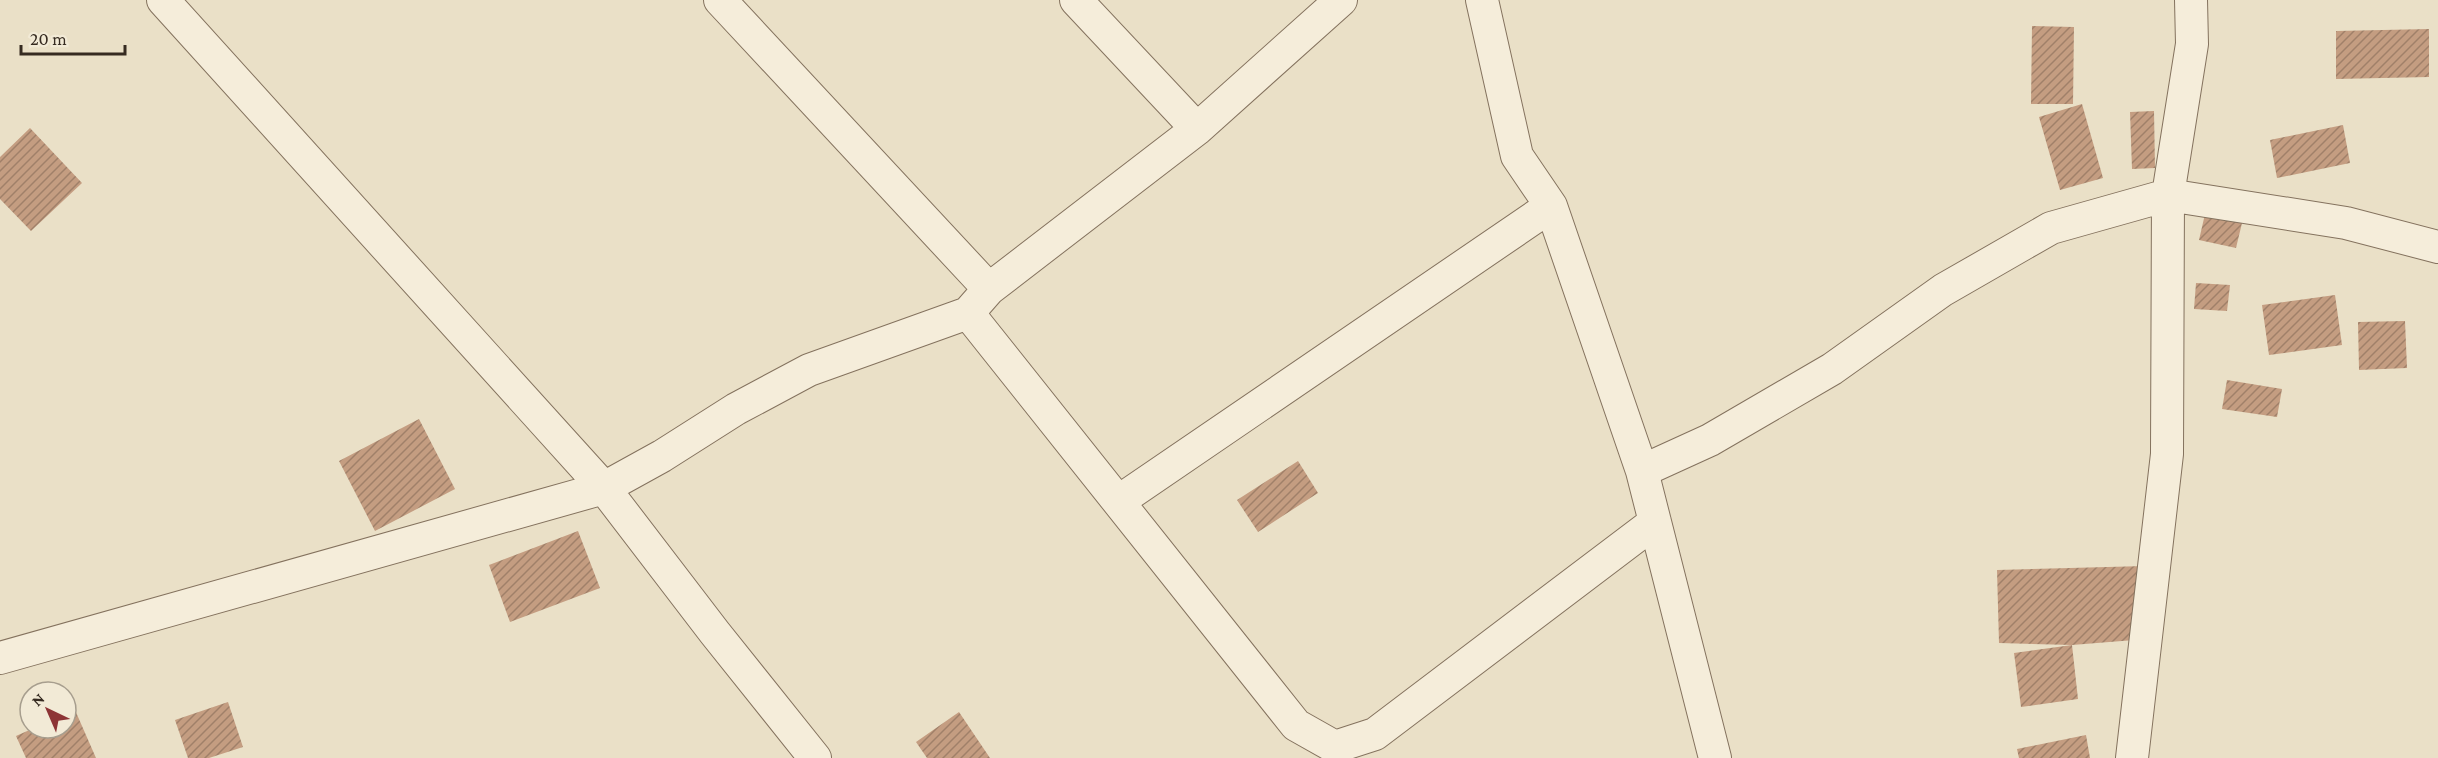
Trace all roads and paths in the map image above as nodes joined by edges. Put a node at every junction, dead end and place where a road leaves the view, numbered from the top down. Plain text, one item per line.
1 (720, 0) edge
2 (1076, 0) edge
3 (1341, 0) edge
4 (1482, 0) edge
5 (2191, 0) edge
6 (174, 4) edge
7 (1197, 129) junction
8 (2168, 195) junction
9 (1551, 206) junction
10 (2438, 248) edge
11 (989, 289) junction
12 (968, 313) junction
13 (1642, 471) junction
14 (604, 488) junction
15 (1119, 501) junction
16 (1655, 522) junction
17 (0, 658) edge
18 (815, 758) edge
19 (1715, 758) edge
20 (2132, 758) edge

1 - 11 street
2 - 7 street
3 - 7 street
4 - 9 street
5 - 8 street
6 - 14 street
7 - 11 street
8 - 10 street
8 - 13 street
8 - 20 street
9 - 13 street
9 - 15 street
11 - 12 street
12 - 14 street
12 - 15 street
13 - 16 street
14 - 17 street
14 - 18 street
15 - 16 street
16 - 19 street

